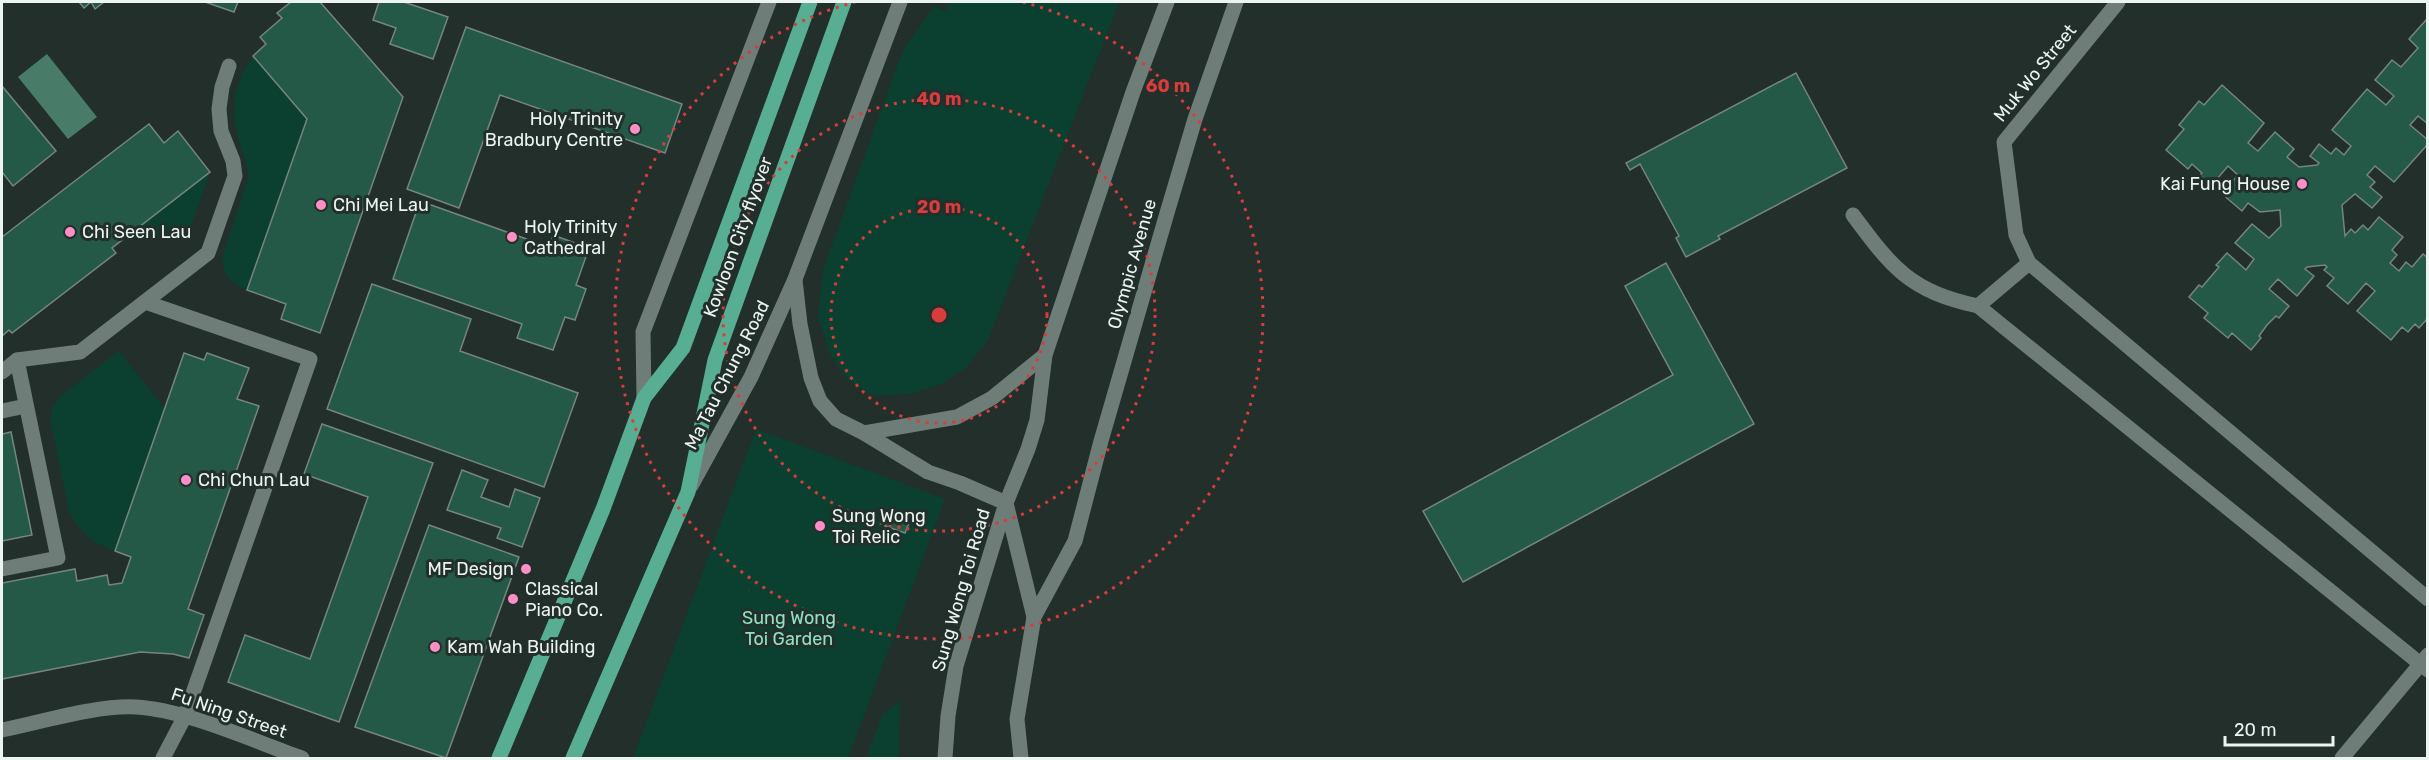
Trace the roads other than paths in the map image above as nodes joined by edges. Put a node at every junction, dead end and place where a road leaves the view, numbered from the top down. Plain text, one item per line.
1 (769, 2) edge
2 (810, 2) edge
3 (844, 2) edge
4 (900, 2) edge
5 (1167, 2) edge
6 (1236, 2) edge
7 (2118, 2) edge
8 (230, 66) dead end
9 (1853, 215) dead end
10 (2029, 263) junction
11 (795, 279) junction
12 (145, 302) junction
13 (1978, 306) junction
14 (1045, 355) junction
15 (17, 360) junction
16 (2, 372) edge
17 (644, 398) junction
18 (27, 406) junction
19 (2, 411) edge
20 (864, 433) junction
21 (688, 492) junction
22 (1006, 503) junction
23 (2, 569) edge
24 (2427, 599) edge
25 (1034, 617) junction
26 (2425, 663) edge
27 (185, 716) junction
28 (2, 730) edge
29 (163, 759) edge
30 (302, 759) edge
31 (499, 759) edge
32 (573, 759) edge
33 (945, 759) edge
34 (1021, 759) edge
35 (2342, 759) edge

1 - 17 main road
2 - 17 main road, Kowloon City flyover
3 - 21 main road, Kowloon City flyover
4 - 11 main road, Ma Tau Chung Road
5 - 14 main road
6 - 25 main road, Olympic Avenue
7 - 10 main road, Muk Wo Street
8 - 12 main road
9 - 13 main road
10 - 13 main road
10 - 24 main road
11 - 20 main road
11 - 21 main road, Ma Tau Chung Road
12 - 15 main road
12 - 27 main road
13 - 26 main road
14 - 20 main road
14 - 22 main road
15 - 16 main road
15 - 18 main road
17 - 31 main road
18 - 19 main road
18 - 23 main road
20 - 22 main road
21 - 32 main road, Ma Tau Chung Road
22 - 25 main road
22 - 33 main road, Sung Wong Toi Road
25 - 34 main road
26 - 35 main road
27 - 28 main road, Fu Ning Street
27 - 29 main road
27 - 30 main road, Fu Ning Street

